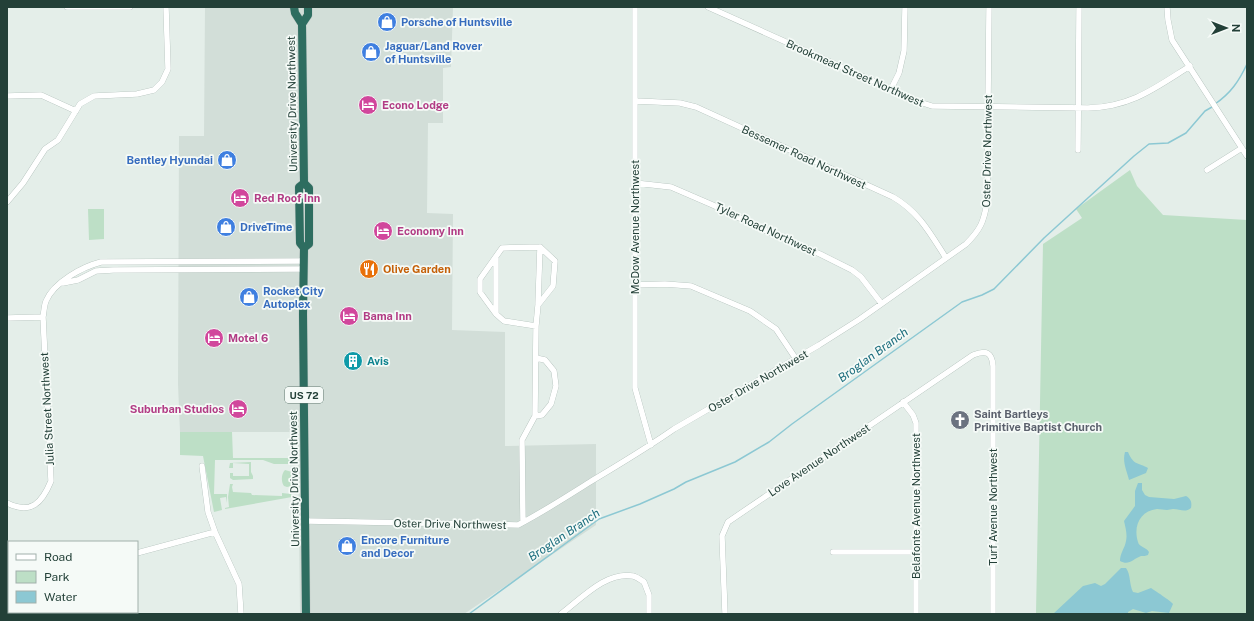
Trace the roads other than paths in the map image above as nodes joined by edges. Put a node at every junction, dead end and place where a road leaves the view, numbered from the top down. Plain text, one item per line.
1 (67, 7) edge
2 (130, 7) edge
3 (166, 7) edge
4 (294, 7) edge
5 (308, 7) edge
6 (635, 7) edge
7 (708, 7) edge
8 (905, 7) edge
9 (989, 7) edge
10 (1079, 7) edge
11 (1167, 7) edge
12 (302, 24) junction
13 (1190, 66) junction
14 (891, 89) junction
15 (7, 96) edge
16 (635, 101) junction
17 (989, 107) junction
18 (1078, 108) junction
19 (76, 111) junction
20 (1242, 148) junction
21 (1078, 150) dead end
22 (1247, 156) edge
23 (1207, 170) dead end
24 (635, 182) junction
25 (7, 202) edge
26 (540, 247) junction
27 (496, 257) junction
28 (946, 258) junction
29 (304, 265) junction
30 (61, 284) junction
31 (634, 285) junction
32 (882, 303) junction
33 (538, 305) junction
34 (496, 314) junction
35 (43, 317) junction
36 (7, 318) edge
37 (536, 326) junction
38 (988, 354) joint
39 (536, 358) junction
40 (796, 359) junction
41 (903, 402) junction
42 (535, 416) junction
43 (651, 445) junction
44 (202, 466) dead end
45 (7, 503) edge
46 (306, 521) junction
47 (523, 522) junction
48 (214, 532) junction
49 (833, 552) dead end
50 (916, 552) junction
51 (138, 553) edge
52 (649, 613) edge
53 (241, 614) edge
54 (306, 614) edge
55 (561, 614) edge
56 (725, 614) edge
57 (916, 614) edge
58 (993, 614) edge

1 - 2 street
3 - 19 street
4 - 12 highway, University Drive Northwest / US 72
5 - 12 highway, University Drive Northwest / US 72
6 - 16 street, McDow Avenue Northwest
7 - 14 street, Brookmead Street Northwest
8 - 14 street
9 - 17 street, Oster Drive Northwest
10 - 18 street
11 - 13 street
12 - 29 highway, University Drive Northwest / US 72
13 - 18 street, Brookmead Street Northwest
13 - 20 street
14 - 17 street, Brookmead Street Northwest
15 - 19 street
16 - 24 street, McDow Avenue Northwest
16 - 28 street, Bessemer Road Northwest
17 - 18 street, Brookmead Street Northwest
17 - 28 street, Oster Drive Northwest
18 - 21 street
19 - 25 street
20 - 22 street
20 - 23 street
24 - 31 street, McDow Avenue Northwest
24 - 32 street, Tyler Road Northwest
26 - 27 street
26 - 33 street
26 - 33 street
27 - 34 street
27 - 34 street
28 - 32 street, Oster Drive Northwest
29 - 30 street
29 - 30 street, Julia Street Northwest
29 - 46 highway, University Drive Northwest / US 72
30 - 35 street, Julia Street Northwest
31 - 40 street
31 - 43 street, McDow Avenue Northwest
32 - 40 street, Oster Drive Northwest
33 - 37 street
34 - 37 street
35 - 36 street
35 - 45 street, Julia Street Northwest
37 - 39 street
38 - 41 street, Love Avenue Northwest
38 - 58 street, Turf Avenue Northwest
39 - 42 street
39 - 42 street
40 - 43 street, Oster Drive Northwest
41 - 50 street, Belafonte Avenue Northwest
41 - 56 street, Love Avenue Northwest
42 - 47 street
43 - 47 street, Oster Drive Northwest
44 - 48 street
46 - 47 street, Oster Drive Northwest
46 - 54 highway, University Drive Northwest / US 72
48 - 51 street
48 - 53 street
49 - 50 street
50 - 57 street, Belafonte Avenue Northwest
52 - 55 street

